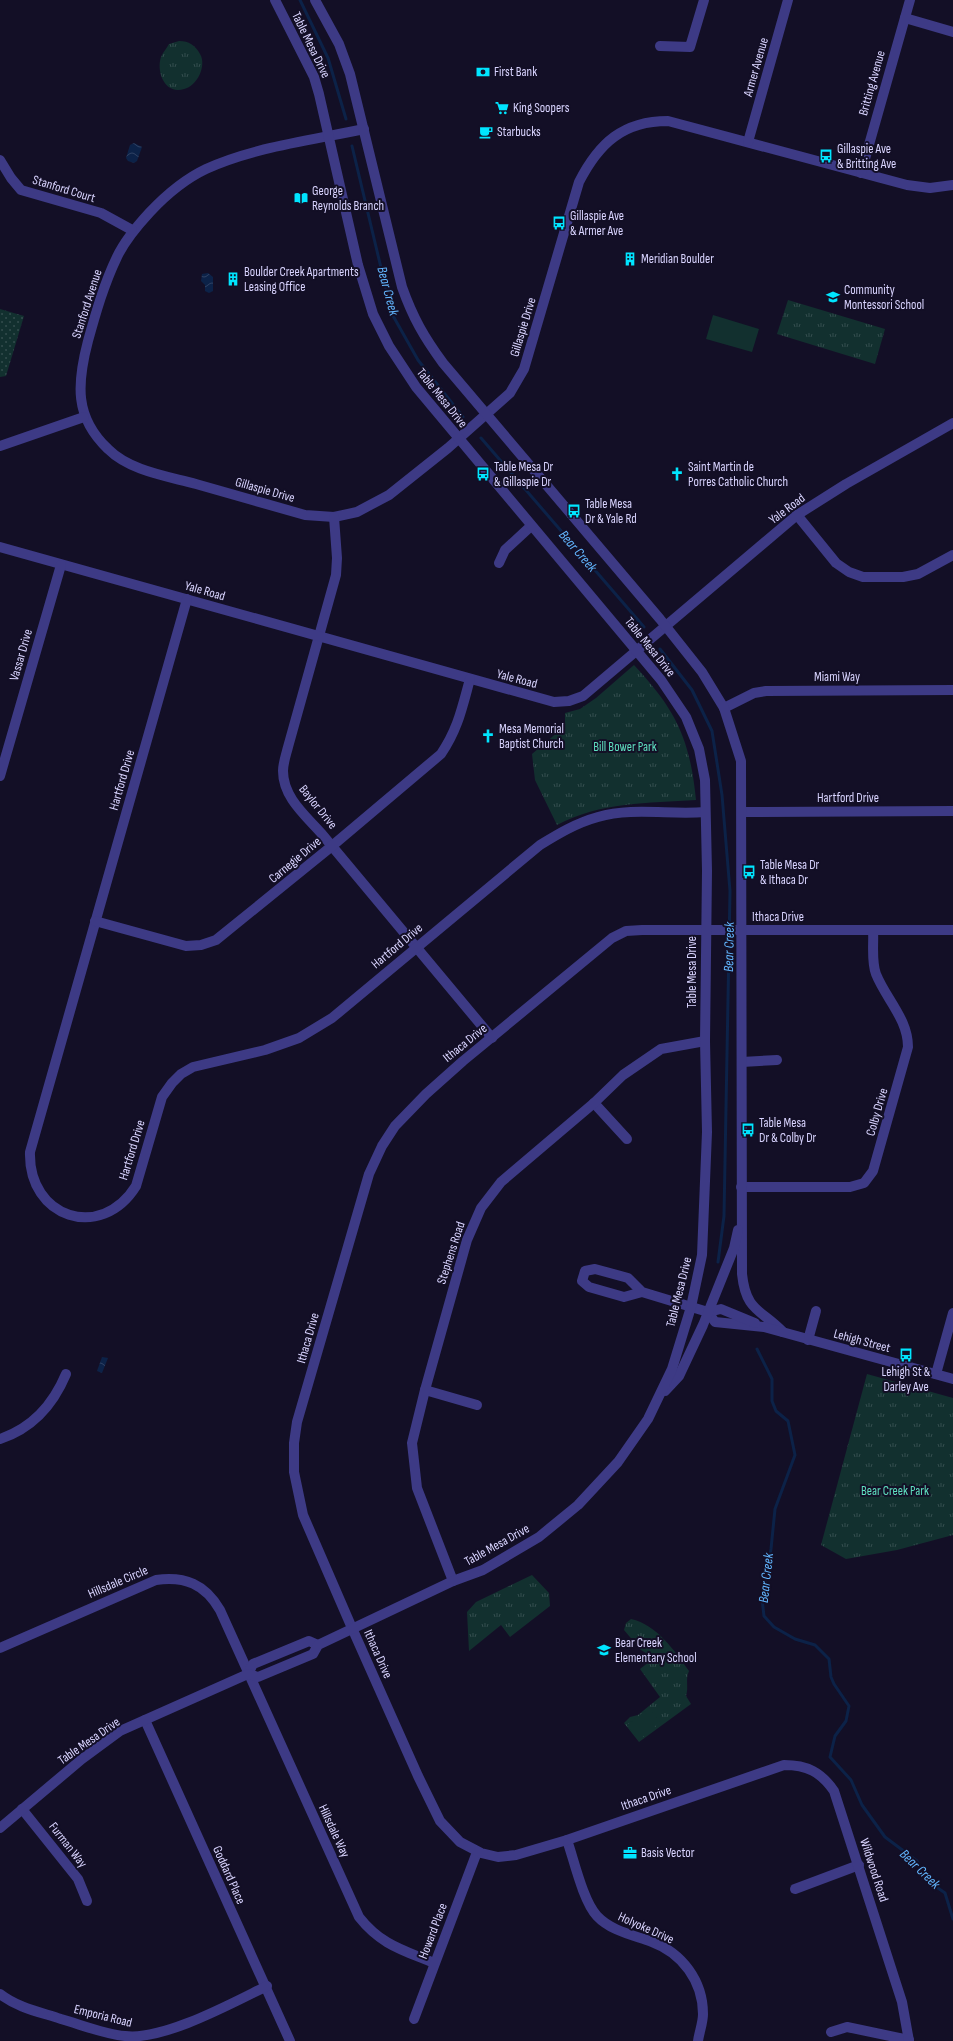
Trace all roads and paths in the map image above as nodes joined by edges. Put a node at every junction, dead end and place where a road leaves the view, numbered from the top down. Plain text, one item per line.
1 (275, 0) edge
2 (316, 0) edge
3 (704, 0) edge
4 (788, 0) edge
5 (910, 0) edge
6 (905, 18) junction
7 (953, 32) edge
8 (660, 46) dead end
9 (364, 129) junction
10 (330, 137) junction
11 (748, 142) junction
12 (0, 160) edge
13 (861, 173) junction
14 (953, 185) edge
15 (132, 230) junction
16 (488, 414) junction
17 (84, 417) junction
18 (953, 423) edge
19 (458, 438) junction
20 (0, 446) edge
21 (797, 516) junction
22 (334, 517) junction
23 (531, 526) junction
24 (0, 547) edge
25 (953, 555) edge
26 (499, 563) dead end
27 (60, 565) junction
28 (187, 599) junction
29 (665, 625) junction
30 (319, 637) junction
31 (636, 650) junction
32 (470, 679) junction
33 (953, 690) edge
34 (724, 708) junction
35 (0, 776) edge
36 (953, 811) edge
37 (706, 812) junction
38 (742, 812) junction
39 (332, 846) junction
40 (95, 921) junction
41 (706, 929) junction
42 (737, 930) junction
43 (873, 930) junction
44 (953, 930) edge
45 (416, 947) junction
46 (492, 1038) junction
47 (705, 1041) junction
48 (777, 1060) dead end
49 (742, 1062) junction
50 (594, 1103) junction
51 (628, 1139) dead end
52 (741, 1187) junction
53 (741, 1218) junction
54 (642, 1292) junction
55 (691, 1307) junction
56 (816, 1311) dead end
57 (708, 1312) junction
58 (953, 1313) edge
59 (783, 1332) junction
60 (808, 1340) junction
61 (66, 1374) dead end
62 (936, 1374) junction
63 (953, 1380) edge
64 (425, 1390) junction
65 (661, 1395) junction
66 (477, 1405) dead end
67 (0, 1439) edge
68 (453, 1581) junction
69 (352, 1628) junction
70 (318, 1645) junction
71 (0, 1648) edge
72 (248, 1674) junction
73 (146, 1720) junction
74 (759, 1773) joint
75 (22, 1809) junction
76 (0, 1828) edge
77 (566, 1840) junction
78 (477, 1852) junction
79 (859, 1865) junction
80 (795, 1889) dead end
81 (87, 1901) dead end
82 (434, 1963) junction
83 (267, 1986) junction
84 (0, 1994) edge
85 (414, 2019) dead end
86 (831, 2032) dead end
87 (909, 2040) edge
88 (290, 2041) edge
89 (698, 2041) edge

1 - 10 street, Table Mesa Drive
2 - 9 street, Table Mesa Drive
3 - 8 street
4 - 11 street, Armer Avenue
5 - 6 street, Britting Avenue
6 - 7 street
6 - 13 street, Britting Avenue
9 - 10 street, Stanford Avenue
9 - 16 street, Table Mesa Drive
10 - 15 street, Stanford Avenue
10 - 19 street, Table Mesa Drive
11 - 13 street, Gillaspie Drive
11 - 16 street, Gillaspie Drive
12 - 15 street, Stanford Court
13 - 14 street, Gillaspie Drive
15 - 17 street, Stanford Avenue
16 - 19 street, Gillaspie Drive
16 - 29 street, Table Mesa Drive
17 - 20 street
17 - 22 street, Gillaspie Drive
18 - 21 street, Yale Road
19 - 22 street, Gillaspie Drive
19 - 23 street, Table Mesa Drive
21 - 25 street
21 - 29 street, Yale Road
22 - 30 street, Baylor Drive
23 - 26 street
23 - 31 street, Table Mesa Drive
24 - 27 street, Yale Road
27 - 28 street, Yale Road
27 - 35 street, Vassar Drive
28 - 30 street, Yale Road
28 - 40 street, Hartford Drive
29 - 31 street, Yale Road
29 - 34 street, Table Mesa Drive
30 - 32 street, Yale Road
30 - 39 street, Baylor Drive
31 - 32 street, Yale Road
31 - 37 street, Table Mesa Drive
32 - 39 street, Carnegie Drive
33 - 34 street, Miami Way
34 - 38 street, Table Mesa Drive
36 - 38 street, Hartford Drive
37 - 41 street, Table Mesa Drive
37 - 45 street, Hartford Drive
38 - 42 street, Table Mesa Drive
39 - 40 street, Carnegie Drive
39 - 45 street, Baylor Drive
40 - 45 street, Hartford Drive
41 - 42 street, Ithaca Drive
41 - 46 street, Ithaca Drive
41 - 47 street, Table Mesa Drive
42 - 43 street, Ithaca Drive
42 - 49 street, Table Mesa Drive
43 - 44 street, Ithaca Drive
43 - 52 street, Colby Drive
45 - 46 street, Baylor Drive
46 - 69 street, Ithaca Drive
47 - 50 street, Stephens Road
47 - 55 street, Table Mesa Drive
48 - 49 street
49 - 52 street, Table Mesa Drive
50 - 51 street
50 - 64 street, Stephens Road
52 - 53 street, Table Mesa Drive
53 - 57 street, Table Mesa Drive
53 - 59 street, Table Mesa Drive
54 - 54 street
54 - 55 street, Lehigh Street
55 - 57 street, Lehigh Street
55 - 65 street, Table Mesa Drive
56 - 60 street
57 - 59 street, Lehigh Street
57 - 65 street, Table Mesa Drive
58 - 62 street
59 - 60 street, Lehigh Street
60 - 62 street, Lehigh Street
61 - 67 street
62 - 63 street, Lehigh Street
64 - 66 street
64 - 68 street, Stephens Road
65 - 68 street, Table Mesa Drive
68 - 69 street, Table Mesa Drive
69 - 70 street, Table Mesa Drive
69 - 78 street, Ithaca Drive
70 - 72 street, Table Mesa Drive
70 - 72 street, Table Mesa Drive
71 - 72 street, Hillsdale Circle
72 - 73 street, Table Mesa Drive
72 - 82 street, Hillsdale Way
73 - 75 street, Table Mesa Drive
73 - 83 street, Goddard Place
74 - 77 street, Ithaca Drive
74 - 79 street, Wildwood Road
75 - 76 street, Table Mesa Drive
75 - 81 street, Furman Way
77 - 78 street, Ithaca Drive
77 - 89 street, Holyoke Drive
78 - 82 street, Howard Place
79 - 80 street
79 - 87 street, Wildwood Road
82 - 85 street, Howard Place
83 - 84 street, Emporia Road
83 - 88 street, Goddard Place
86 - 87 street

